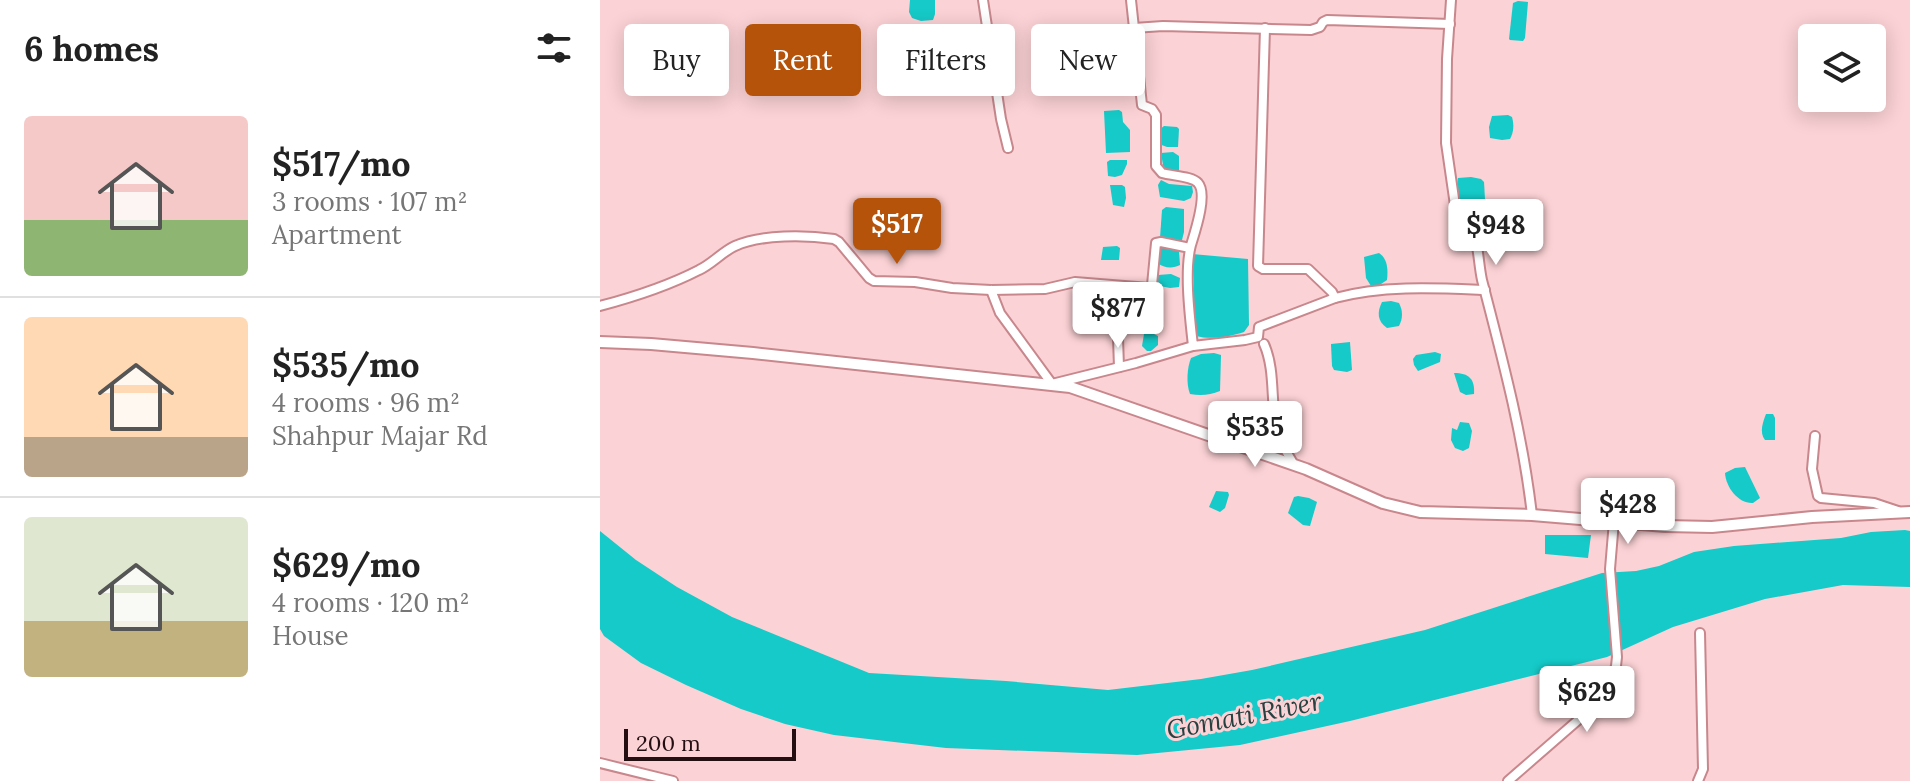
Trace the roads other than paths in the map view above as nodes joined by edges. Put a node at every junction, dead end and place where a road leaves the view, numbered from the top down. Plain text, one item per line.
1 (983, 0) edge
2 (1131, 0) edge
3 (1451, 0) edge
4 (1134, 24) edge
5 (1450, 24) junction
6 (1145, 27) edge
7 (1265, 28) junction
8 (1141, 96) edge
9 (1008, 148) dead end
10 (1190, 248) junction
11 (991, 290) junction
12 (1485, 290) junction
13 (1335, 298) junction
14 (600, 306) edge
15 (1118, 338) dead end
16 (600, 342) edge
17 (1264, 344) dead end
18 (1193, 346) junction
19 (1119, 367) junction
20 (1052, 384) junction
21 (1815, 436) dead end
22 (1294, 465) junction
23 (1904, 512) edge
24 (1532, 515) junction
25 (1614, 521) junction
26 (1700, 633) dead end
27 (600, 763) edge
28 (673, 781) edge
29 (1508, 781) edge
30 (1698, 781) edge

1 - 9 street
2 - 4 street
3 - 5 street
5 - 7 street
5 - 12 street
6 - 7 street
7 - 13 street
8 - 10 street
10 - 11 street
10 - 18 street
11 - 14 street
11 - 20 street
12 - 13 street
12 - 24 street
13 - 18 street
15 - 19 street
16 - 20 main road
17 - 22 street
18 - 19 street
19 - 20 street
20 - 22 main road
21 - 23 street
22 - 24 main road
23 - 25 main road
24 - 25 main road
25 - 29 street
26 - 30 street
27 - 28 street

